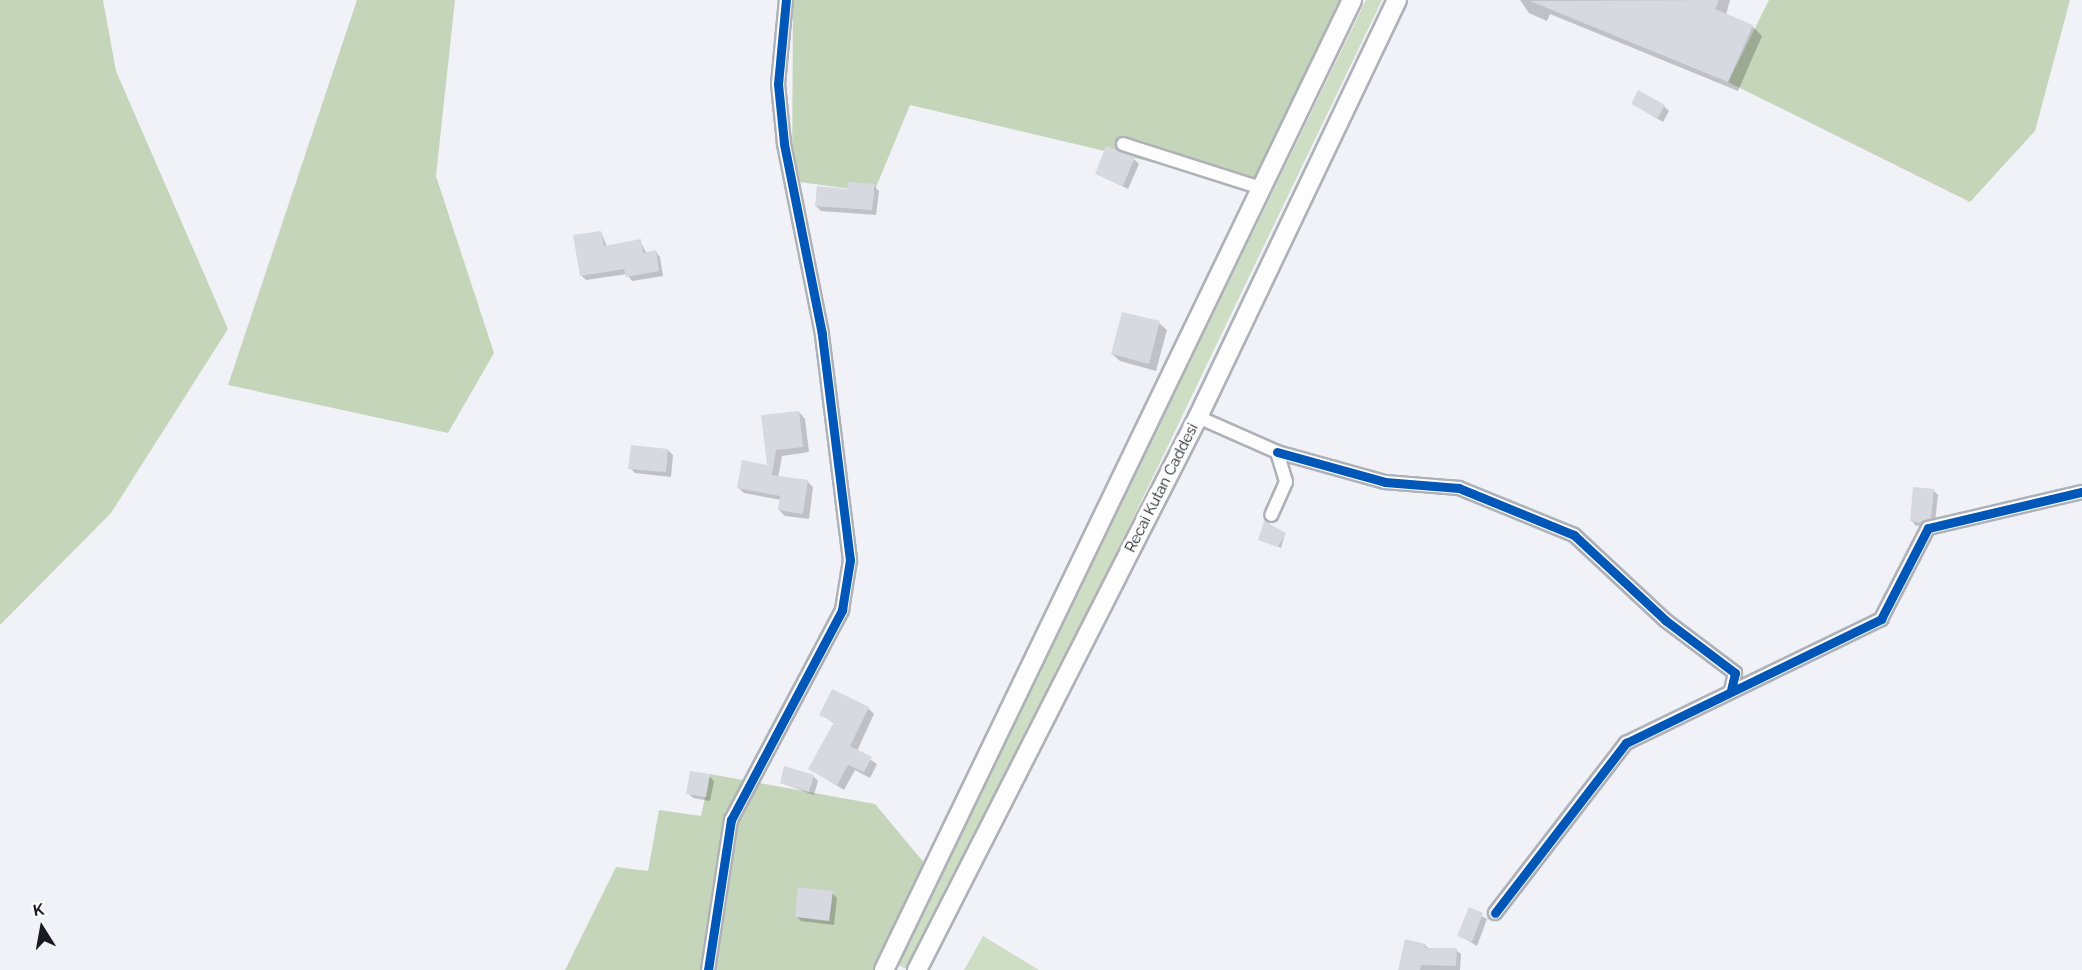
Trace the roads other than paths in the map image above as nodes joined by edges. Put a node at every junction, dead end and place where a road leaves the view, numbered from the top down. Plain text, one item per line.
1 (786, 0) edge
2 (1352, 0) edge
3 (1397, 0) edge
4 (1123, 144) dead end
5 (1261, 188) junction
6 (1198, 417) junction
7 (1277, 452) junction
8 (2082, 492) edge
9 (1271, 515) dead end
10 (1731, 690) junction
11 (1495, 913) dead end
12 (708, 970) edge
13 (884, 970) edge
14 (917, 970) edge

1 - 12 street
2 - 5 main road
3 - 6 main road, Recai Kutan Caddesi
4 - 5 street
5 - 13 main road
6 - 7 street
6 - 14 main road, Recai Kutan Caddesi
7 - 9 street
7 - 10 street
8 - 10 street
10 - 11 street

